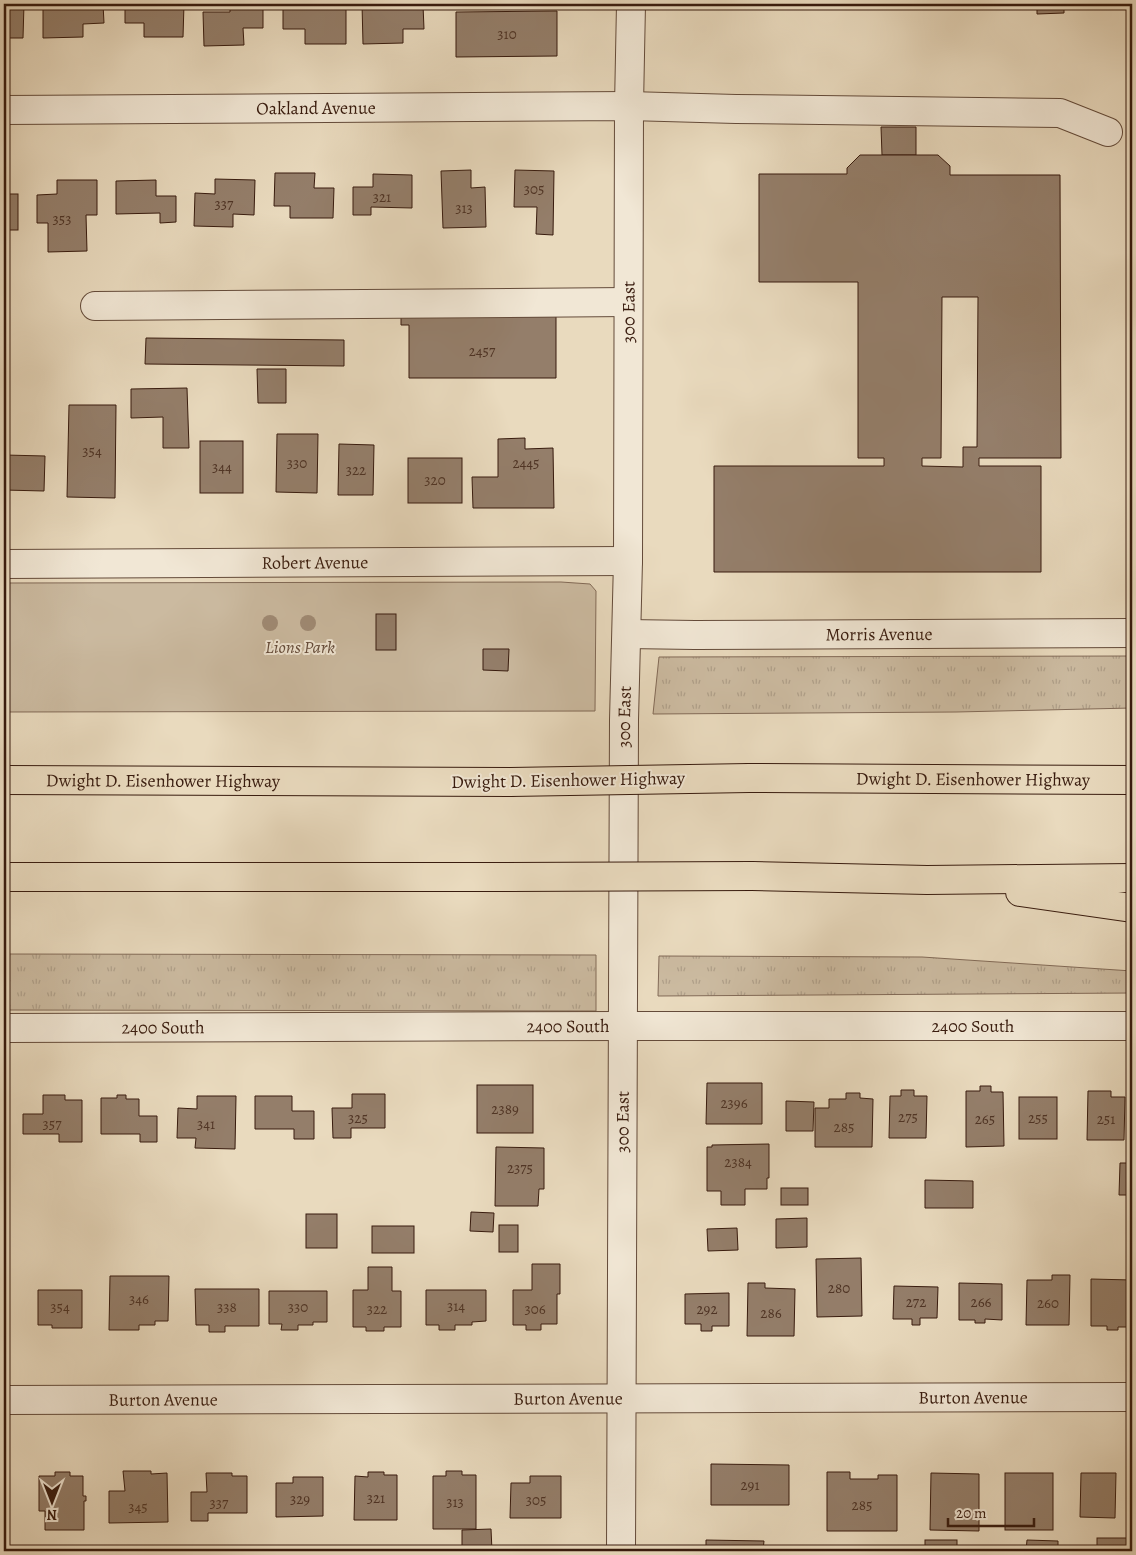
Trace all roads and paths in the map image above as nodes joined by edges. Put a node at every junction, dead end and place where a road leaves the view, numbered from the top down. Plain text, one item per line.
1 (631, 4) edge
2 (629, 106) junction
3 (4, 110) edge
4 (1108, 132) dead end
5 (628, 302) junction
6 (95, 306) dead end
7 (628, 561) junction
8 (4, 564) edge
9 (1132, 633) edge
10 (627, 634) junction
11 (1132, 761) edge
12 (943, 779) junction
13 (4, 780) edge
14 (1132, 780) edge
15 (4, 877) edge
16 (1132, 878) edge
17 (927, 880) junction
18 (1132, 908) edge
19 (623, 1026) junction
20 (1132, 1026) edge
21 (4, 1028) edge
22 (1132, 1397) edge
23 (622, 1398) junction
24 (4, 1400) edge
25 (621, 1551) edge

1 - 2 street, 300 East
2 - 3 street, Oakland Avenue
2 - 4 street, Oakland Avenue
2 - 5 street, 300 East
5 - 6 street
5 - 7 street, 300 East
7 - 8 street, Robert Avenue
7 - 10 street, 300 East
9 - 10 street, Morris Avenue
10 - 19 street, 300 East
11 - 12 highway
12 - 13 highway, Dwight D. Eisenhower Highway, bridge
12 - 14 highway, Dwight D. Eisenhower Highway
15 - 17 highway, bridge
16 - 17 highway
17 - 18 highway
19 - 20 street, 2400 South
19 - 21 street, 2400 South
19 - 23 street, 300 East
22 - 23 street, Burton Avenue
23 - 24 street, Burton Avenue
23 - 25 street, 300 East

